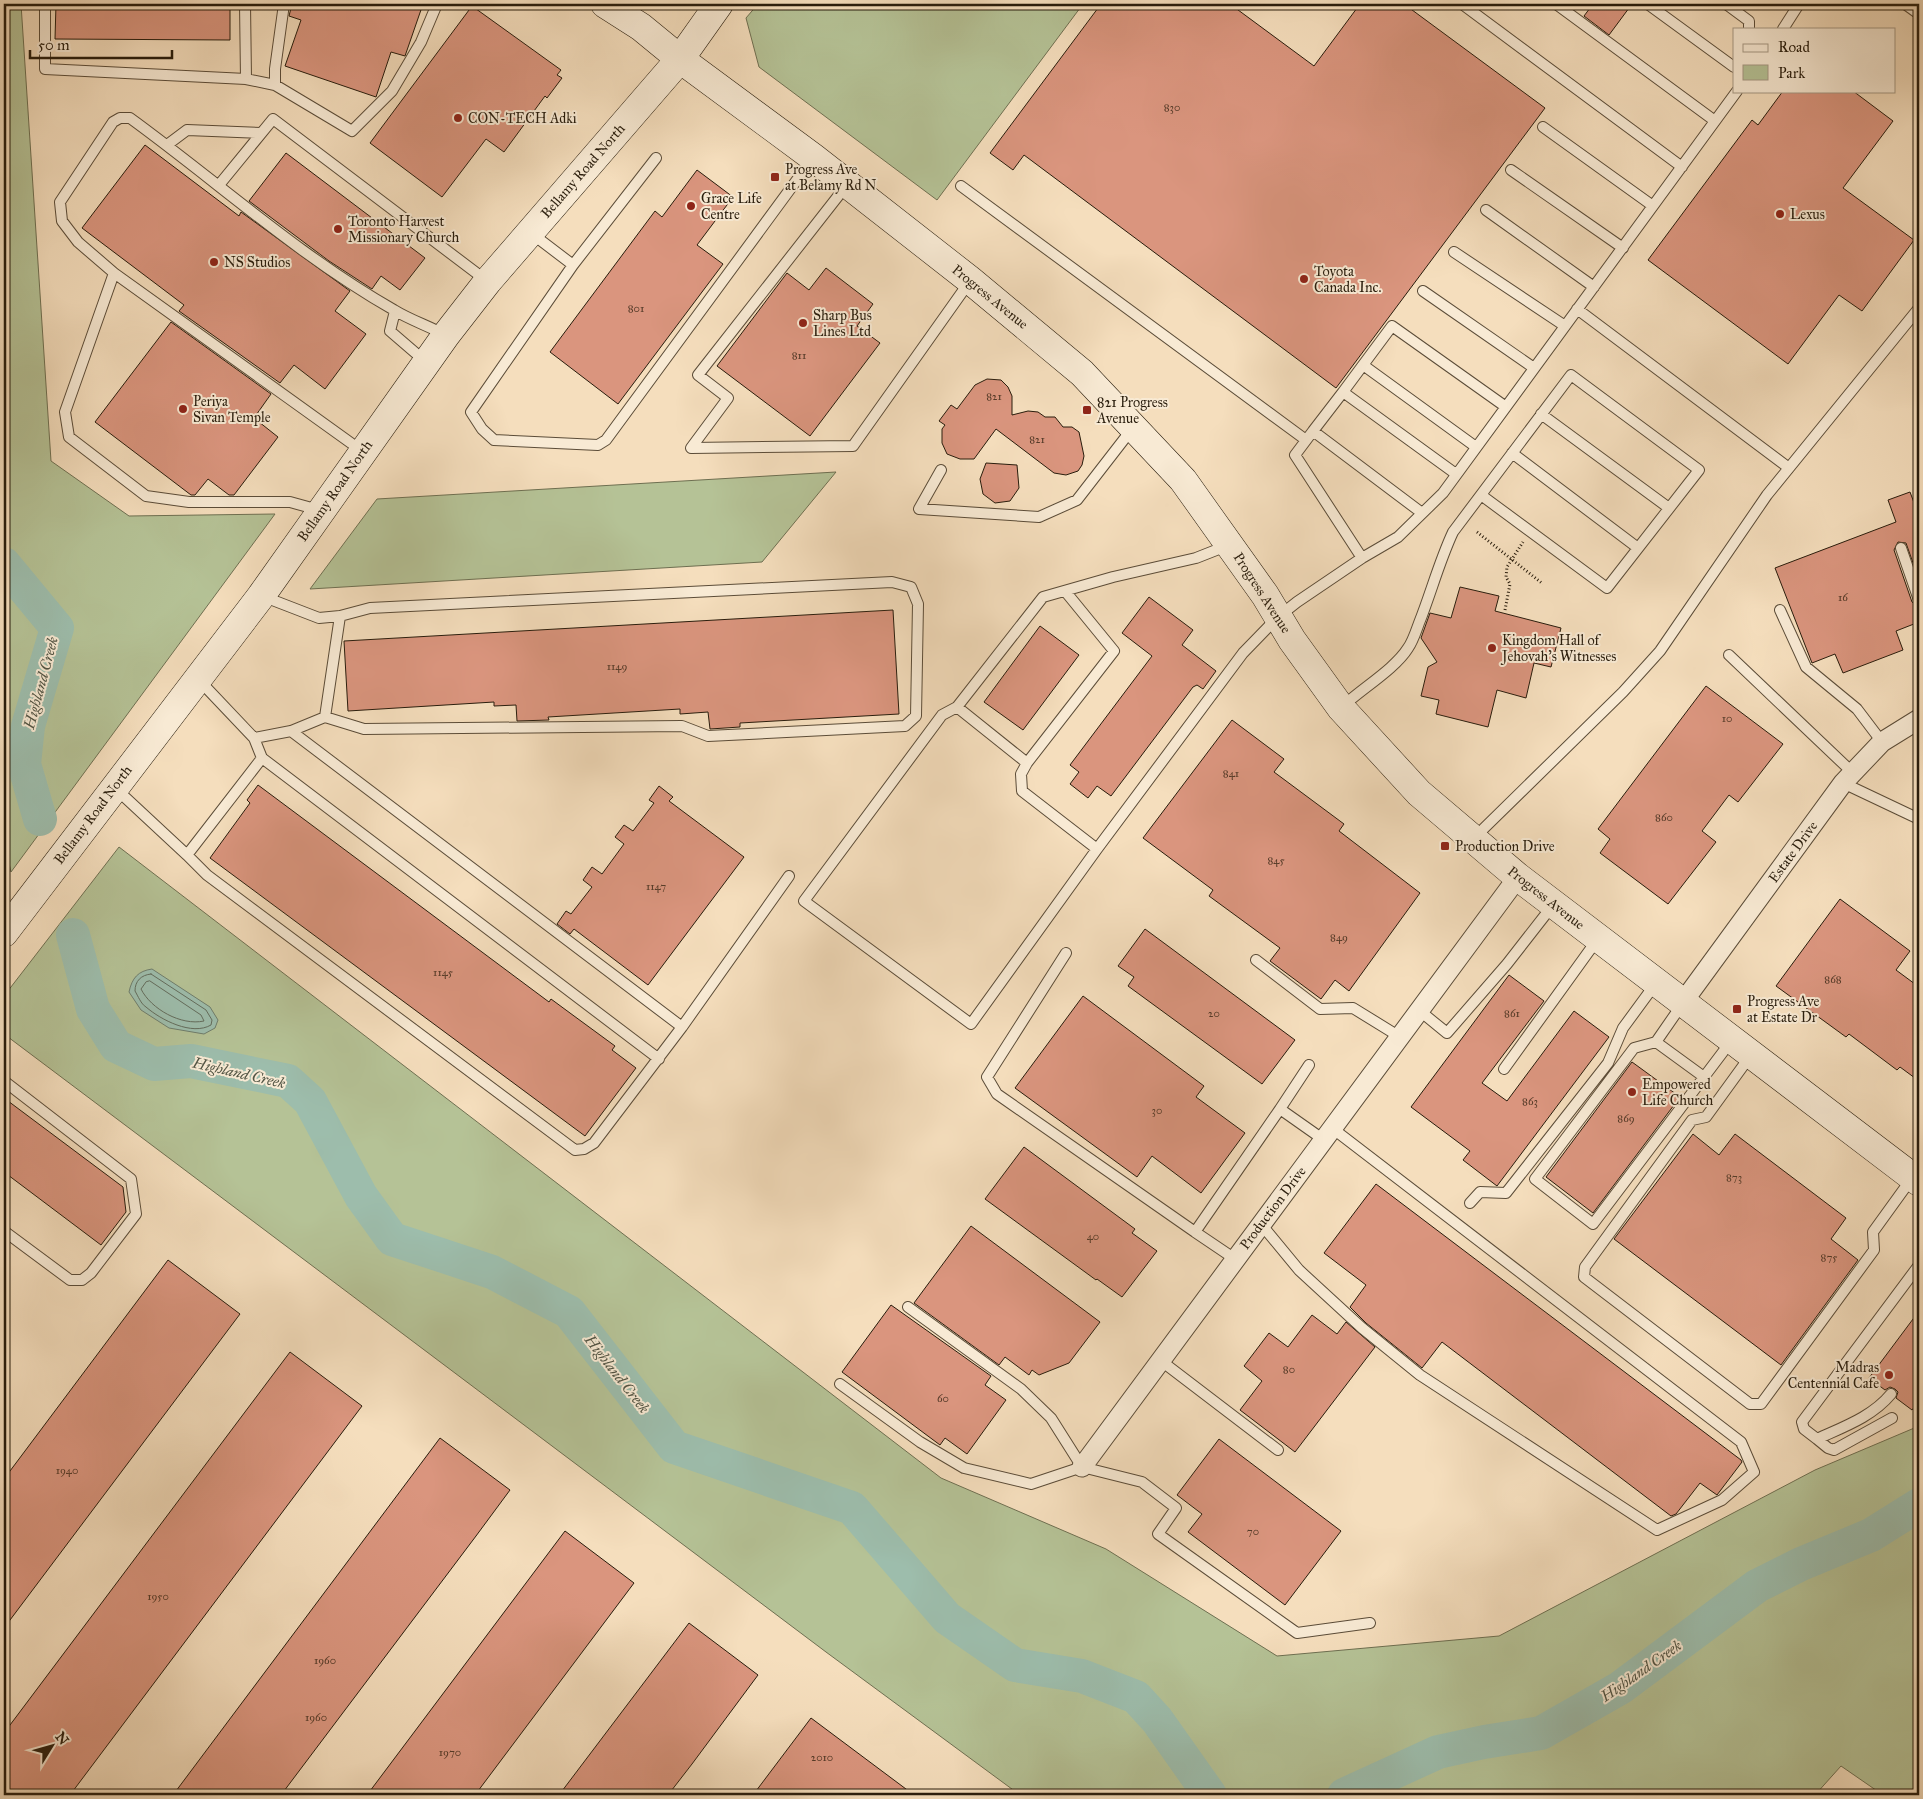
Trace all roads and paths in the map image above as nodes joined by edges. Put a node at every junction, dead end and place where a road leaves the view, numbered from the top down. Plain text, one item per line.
1 (44, 4) edge
2 (245, 4) edge
3 (284, 4) edge
4 (437, 4) edge
5 (605, 4) edge
6 (719, 4) edge
7 (1462, 4) edge
8 (1556, 4) edge
9 (1726, 4) edge
10 (1801, 4) edge
11 (1905, 4) edge
12 (1649, 5) dead end
13 (1919, 14) edge
14 (1749, 28) edge
15 (1784, 28) edge
16 (680, 59) junction
17 (1733, 66) edge
18 (246, 79) junction
19 (275, 85) junction
20 (1736, 92) edge
21 (1715, 121) junction
22 (1543, 127) dead end
23 (261, 133) junction
24 (167, 145) junction
25 (656, 158) dead end
26 (814, 158) junction
27 (1682, 167) junction
28 (1511, 170) dead end
29 (848, 184) junction
30 (219, 185) junction
31 (961, 186) dead end
32 (1653, 206) junction
33 (1486, 210) dead end
34 (530, 232) junction
35 (1622, 248) junction
36 (1454, 252) dead end
37 (574, 266) junction
38 (114, 274) junction
39 (970, 280) junction
40 (488, 281) junction
41 (1594, 287) junction
42 (1423, 291) dead end
43 (1919, 308) edge
44 (1577, 309) junction
45 (395, 311) junction
46 (1565, 326) junction
47 (446, 335) junction
48 (426, 362) junction
49 (1363, 365) junction
50 (1534, 368) junction
51 (1343, 392) junction
52 (1506, 407) junction
53 (1542, 414) junction
54 (1134, 427) junction
55 (1313, 431) junction
56 (1306, 440) junction
57 (1476, 447) junction
58 (362, 451) junction
59 (1512, 453) junction
60 (1789, 468) junction
61 (941, 470) dead end
62 (1456, 474) junction
63 (1481, 495) junction
64 (1669, 508) junction
65 (321, 511) junction
66 (1422, 513) junction
67 (1477, 532) dead end
68 (1530, 532) junction
69 (1230, 545) junction
70 (1638, 548) junction
71 (1901, 548) dead end
72 (1362, 558) junction
73 (1511, 560) junction
74 (1543, 584) dead end
75 (1065, 591) junction
76 (261, 596) junction
77 (1919, 600) edge
78 (1505, 610) dead end
79 (1780, 610) dead end
80 (340, 616) junction
81 (1278, 618) junction
82 (1729, 655) dead end
83 (197, 679) junction
84 (957, 708) junction
85 (1341, 708) junction
86 (325, 718) junction
87 (1919, 719) edge
88 (291, 730) junction
89 (254, 738) junction
90 (1882, 742) junction
91 (262, 758) junction
92 (1027, 763) junction
93 (1848, 778) junction
94 (115, 787) junction
95 (1919, 819) edge
96 (1474, 839) junction
97 (1097, 849) junction
98 (187, 855) junction
99 (789, 876) dead end
100 (1518, 878) junction
101 (1554, 904) junction
102 (7, 922) edge
103 (1598, 938) junction
104 (1066, 953) dead end
105 (1256, 960) dead end
106 (1657, 982) junction
107 (1683, 1002) junction
108 (1420, 1011) junction
109 (682, 1027) junction
110 (1400, 1038) junction
111 (1656, 1042) junction
112 (1742, 1046) junction
113 (659, 1059) junction
114 (1309, 1065) dead end
115 (1504, 1069) dead end
116 (1704, 1077) junction
117 (4, 1081) edge
118 (1280, 1109) junction
119 (1328, 1134) junction
120 (1916, 1179) edge
121 (1470, 1203) dead end
122 (1262, 1224) junction
123 (4, 1231) edge
124 (1195, 1232) junction
125 (1235, 1259) junction
126 (1919, 1265) edge
127 (908, 1307) dead end
128 (1160, 1360) junction
129 (840, 1384) dead end
130 (1891, 1394) dead end
131 (1892, 1418) dead end
132 (1816, 1439) junction
133 (1278, 1450) dead end
134 (1082, 1467) junction
135 (1370, 1623) dead end

1 - 18 lane
2 - 18 lane
3 - 19 lane
4 - 19 lane
5 - 16 main road, Progress Avenue
6 - 16 main road, Bellamy Road North
7 - 27 lane
8 - 21 lane
9 - 14 lane
10 - 15 lane
11 - 13 lane
12 - 17 lane
16 - 26 main road, Progress Avenue
16 - 34 main road, Bellamy Road North
18 - 19 lane
20 - 21 lane
21 - 27 lane
22 - 32 lane
23 - 24 lane
23 - 30 lane
23 - 40 lane
24 - 30 lane
24 - 38 lane
25 - 37 lane
26 - 29 main road, Progress Avenue
26 - 37 lane
27 - 32 lane
28 - 35 lane
29 - 39 main road, Progress Avenue
29 - 39 lane
30 - 45 lane
31 - 56 lane
32 - 35 lane
33 - 41 lane
34 - 37 lane
34 - 40 main road, Bellamy Road North
35 - 41 lane
36 - 46 lane
38 - 58 lane
38 - 65 lane
39 - 54 main road, Progress Avenue
40 - 47 main road, Bellamy Road North
41 - 44 lane
42 - 50 lane
43 - 60 lane
44 - 46 lane
44 - 60 lane
45 - 47 lane
45 - 48 lane
46 - 50 lane
47 - 48 main road, Bellamy Road North
48 - 58 main road, Bellamy Road North
49 - 51 lane
49 - 52 lane
49 - 57 lane
50 - 52 lane
51 - 55 lane
51 - 62 lane
52 - 57 lane
53 - 59 lane
53 - 64 lane
53 - 64 lane
54 - 61 lane
54 - 69 main road, Progress Avenue
55 - 56 lane
55 - 66 lane
56 - 72 lane
57 - 62 lane
58 - 65 main road, Bellamy Road North
59 - 63 lane
59 - 70 lane
60 - 96 lane
62 - 66 lane
63 - 68 lane
63 - 85 lane
64 - 70 lane
65 - 76 main road, Bellamy Road North
66 - 72 lane
67 - 73 path
68 - 70 lane
68 - 73 path
69 - 75 lane
69 - 81 main road, Progress Avenue
71 - 77 lane
72 - 81 lane
73 - 74 path
73 - 78 path
75 - 84 lane
75 - 92 lane
76 - 80 lane
76 - 83 main road, Bellamy Road North
79 - 90 lane
80 - 86 lane
80 - 86 lane
81 - 85 main road, Progress Avenue
81 - 97 lane
82 - 93 lane
83 - 89 lane
83 - 94 main road, Bellamy Road North
84 - 92 lane
84 - 97 lane
85 - 96 main road, Progress Avenue
86 - 88 lane
87 - 90 street, Estate Drive
88 - 89 lane
88 - 109 lane
89 - 91 lane
90 - 93 street, Estate Drive
91 - 98 lane
91 - 113 lane
92 - 97 lane
93 - 95 lane
93 - 107 street, Estate Drive
94 - 98 lane
94 - 102 main road, Bellamy Road North
96 - 100 main road, Progress Avenue
98 - 113 lane
99 - 109 lane
100 - 101 main road, Progress Avenue
100 - 108 street, Production Drive
101 - 103 main road, Progress Avenue
101 - 108 lane
103 - 106 main road, Progress Avenue
103 - 115 lane
104 - 124 lane
105 - 110 lane
106 - 107 main road, Progress Avenue
106 - 121 lane
107 - 111 lane
107 - 112 main road, Progress Avenue
108 - 110 street, Production Drive
109 - 113 lane
110 - 119 street, Production Drive
111 - 116 lane
111 - 116 lane
112 - 116 lane
112 - 120 main road, Progress Avenue
112 - 120 lane
114 - 118 lane
117 - 123 lane
118 - 119 lane
118 - 124 lane
119 - 122 street, Production Drive
119 - 122 lane
122 - 125 street, Production Drive
124 - 125 lane
125 - 128 street, Production Drive
126 - 132 lane
127 - 134 lane
128 - 133 lane
128 - 134 street, Production Drive
129 - 134 lane
130 - 132 lane
131 - 132 lane
134 - 135 lane

